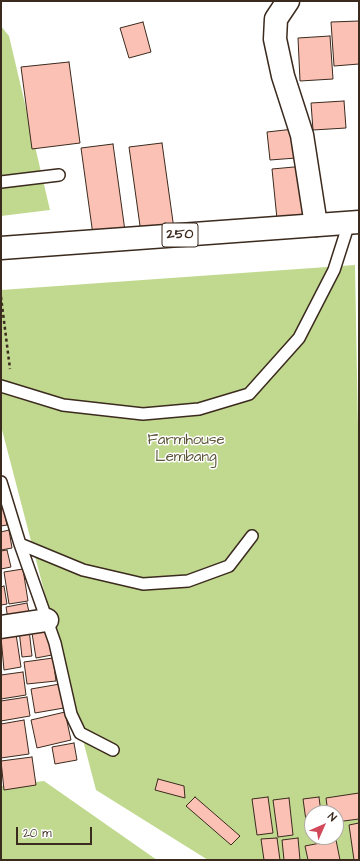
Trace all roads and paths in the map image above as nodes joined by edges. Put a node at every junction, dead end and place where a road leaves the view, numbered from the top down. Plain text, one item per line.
1 (288, 1) edge
2 (59, 175) dead end
3 (1, 182) edge
4 (354, 222) edge
5 (316, 225) junction
6 (1, 248) edge
7 (1, 297) edge
8 (1, 386) edge
9 (13, 390) junction
10 (1, 482) edge
11 (252, 536) dead end
12 (20, 544) junction
13 (47, 620) junction
14 (1, 627) edge
15 (112, 750) dead end

1 - 5 main road
2 - 3 lane
4 - 5 main road, 250
4 - 9 lane
5 - 6 main road, 250
7 - 9 path
8 - 9 lane
10 - 12 lane
11 - 12 lane
12 - 13 lane
13 - 14 main road
13 - 15 lane

